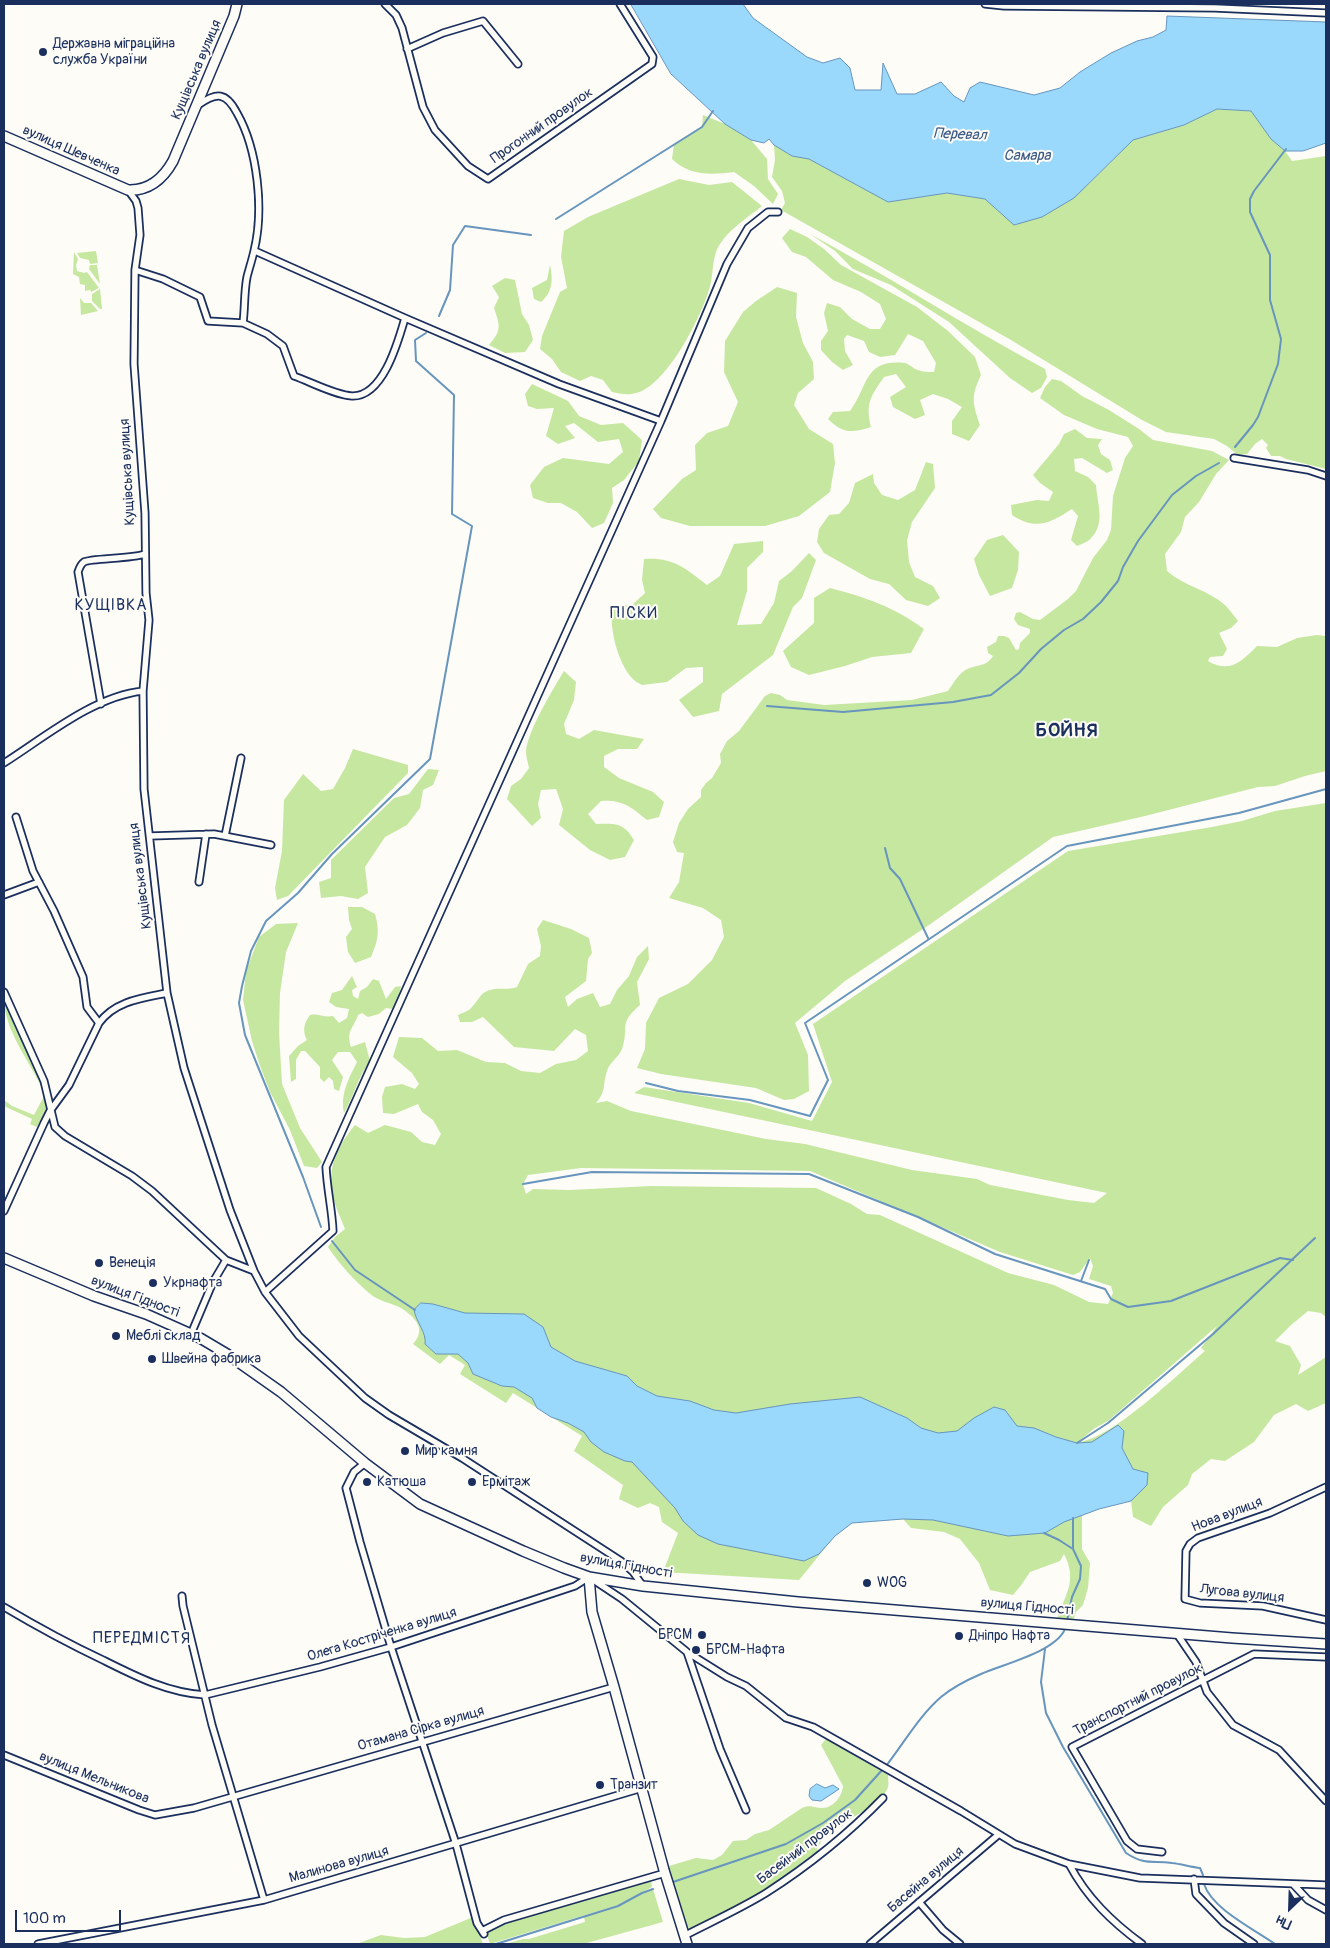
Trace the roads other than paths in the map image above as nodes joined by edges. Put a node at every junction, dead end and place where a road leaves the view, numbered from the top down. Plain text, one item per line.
1 (237, 4) edge
2 (385, 4) edge
3 (620, 4) edge
4 (985, 4) edge
5 (1326, 13) edge
6 (407, 49) junction
7 (518, 64) dead end
8 (196, 106) junction
9 (4, 136) edge
10 (128, 190) junction
11 (778, 212) dead end
12 (255, 251) junction
13 (135, 270) junction
14 (405, 318) junction
15 (243, 323) junction
16 (660, 421) junction
17 (1234, 458) dead end
18 (1326, 476) edge
19 (146, 554) junction
20 (142, 691) junction
21 (101, 704) junction
22 (241, 758) dead end
23 (4, 763) edge
24 (16, 817) dead end
25 (206, 834) junction
26 (150, 836) junction
27 (225, 836) junction
28 (271, 846) dead end
29 (39, 882) junction
30 (199, 882) dead end
31 (4, 895) edge
32 (4, 992) edge
33 (167, 993) junction
34 (99, 1023) junction
35 (50, 1111) junction
36 (4, 1211) edge
37 (4, 1258) edge
38 (226, 1260) junction
39 (254, 1271) junction
40 (265, 1292) junction
41 (192, 1334) junction
42 (365, 1463) junction
43 (1326, 1487) edge
44 (588, 1577) junction
45 (643, 1586) junction
46 (182, 1596) dead end
47 (1185, 1600) joint
48 (4, 1607) edge
49 (1326, 1620) edge
50 (1177, 1634) junction
51 (1326, 1644) edge
52 (391, 1647) junction
53 (686, 1652) junction
54 (1326, 1657) edge
55 (1202, 1682) junction
56 (614, 1687) junction
57 (204, 1694) junction
58 (422, 1741) junction
59 (4, 1755) edge
60 (642, 1788) junction
61 (235, 1797) junction
62 (883, 1798) dead end
63 (1326, 1801) edge
64 (746, 1810) dead end
65 (998, 1834) junction
66 (456, 1844) junction
67 (1162, 1852) dead end
68 (1069, 1864) junction
69 (664, 1872) junction
70 (1200, 1880) junction
71 (1293, 1884) junction
72 (1326, 1885) edge
73 (264, 1900) junction
74 (919, 1902) junction
75 (1326, 1910) edge
76 (685, 1940) edge
77 (38, 1944) edge
78 (870, 1944) edge
79 (960, 1944) edge
80 (1142, 1944) edge
81 (1254, 1944) edge

1 - 8 main road, Кущівська вулиця
2 - 6 street, Прогонний провулок
3 - 6 street, Прогонний провулок
4 - 5 street
6 - 7 street
8 - 10 main road, Кущівська вулиця
8 - 12 street
9 - 10 main road, вулиця Шевченка
10 - 13 street, Кущівська вулиця
11 - 16 street
12 - 14 street
12 - 15 street
13 - 15 street
13 - 19 street, Кущівська вулиця
14 - 15 street
14 - 16 street
16 - 40 street
17 - 18 street
19 - 20 street, Кущівська вулиця
19 - 21 street
20 - 21 street
20 - 26 street, Кущівська вулиця
21 - 23 street
22 - 27 street
24 - 29 street
25 - 26 street
25 - 27 street
25 - 30 street
26 - 33 street, Кущівська вулиця
27 - 28 street
29 - 31 street
29 - 34 street
32 - 35 street
33 - 34 street
33 - 39 street, Кущівська вулиця
34 - 35 street
35 - 36 street
35 - 38 street
37 - 41 main road, вулиця Гідності
38 - 39 street
38 - 41 street
39 - 40 street, Кущівська вулиця
40 - 45 street, Кущівська вулиця
41 - 42 main road, вулиця Гідності
42 - 44 main road, вулиця Гідності
42 - 52 street
43 - 47 street, Нова вулиця
44 - 45 main road, вулиця Гідності
44 - 52 street, Олега Костріченка вулиця
44 - 53 street
44 - 56 main road
45 - 50 main road, вулиця Гідності
46 - 57 street
47 - 49 street, Лугова вулиця
48 - 57 street, Олега Костріченка вулиця
50 - 51 main road, вулиця Гідності
50 - 55 street
52 - 57 street, Олега Костріченка вулиця
52 - 58 street
53 - 64 street
53 - 65 street
54 - 55 street, Транспортний провулок
55 - 63 street
55 - 67 street, Транспортний провулок
56 - 58 street, Отамана Сірка вулиця
56 - 60 main road
57 - 61 street
58 - 61 street, Отамана Сірка вулиця
58 - 66 street
59 - 61 street, вулиця Мельникова
60 - 66 street, Малинова вулиця
60 - 69 main road
61 - 73 street
62 - 76 street, Басейний провулок
65 - 68 street
65 - 74 street, Басейна вулиця
66 - 69 street
66 - 73 street, Малинова вулиця
68 - 70 street
68 - 80 street
69 - 76 main road
70 - 71 street
70 - 81 street
71 - 72 street
71 - 75 street
73 - 77 street, Малинова вулиця
74 - 78 street, Басейна вулиця
74 - 79 street

